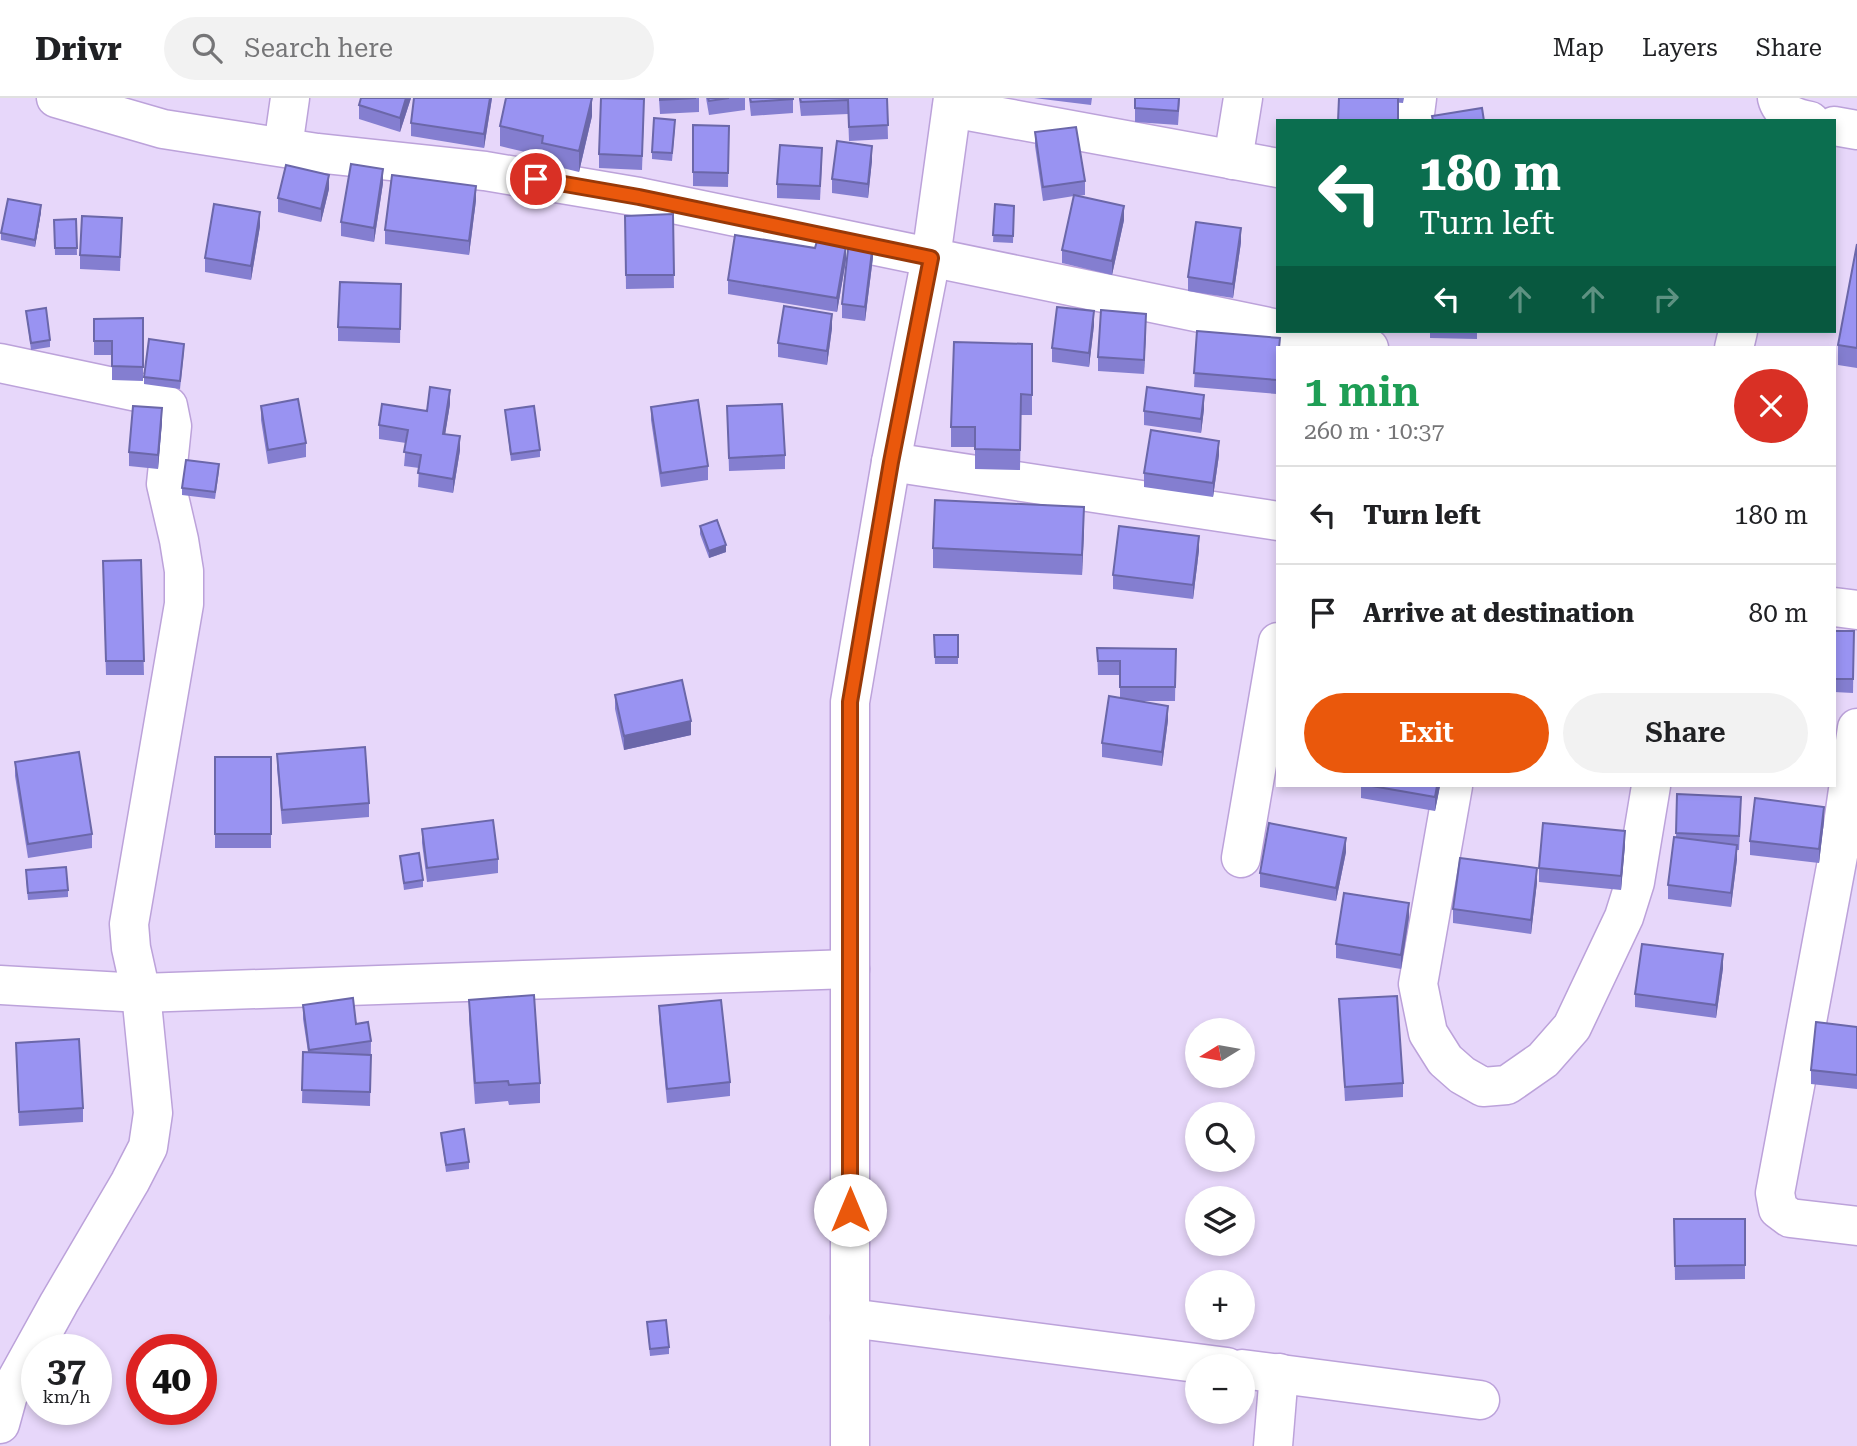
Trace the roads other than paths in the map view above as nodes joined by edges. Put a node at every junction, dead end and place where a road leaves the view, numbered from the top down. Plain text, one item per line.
1 (56, 98) edge
2 (290, 98) edge
3 (1243, 98) edge
4 (1417, 98) edge
5 (952, 103) edge
6 (1414, 119) edge
7 (1836, 126) edge
8 (1857, 130) edge
9 (282, 147) junction
10 (1233, 160) junction
11 (1276, 168) edge
12 (931, 258) junction
13 (1276, 329) edge
14 (1294, 333) edge
15 (1359, 346) edge
16 (0, 363) edge
17 (891, 462) junction
18 (1276, 521) edge
19 (1836, 607) edge
20 (1857, 610) edge
21 (1276, 654) edge
22 (1857, 728) edge
23 (1453, 787) edge
24 (1651, 787) edge
25 (1241, 858) dead end
26 (850, 969) junction
27 (0, 985) edge
28 (141, 993) junction
29 (1857, 1226) edge
30 (850, 1318) junction
31 (1185, 1362) edge
32 (1261, 1371) edge
33 (1480, 1400) dead end
34 (3, 1403) edge
35 (850, 1446) edge
36 (1273, 1446) edge

1 - 9 street
2 - 9 street
3 - 10 street
4 - 6 street
5 - 10 street
5 - 12 street
7 - 8 street
9 - 12 street
10 - 11 street
12 - 13 street
12 - 17 street
14 - 15 street
16 - 28 street
17 - 18 street
17 - 26 street
19 - 20 street
21 - 25 street
22 - 29 street
23 - 24 street
26 - 28 street
26 - 30 street
27 - 28 street
28 - 34 street
30 - 31 street
30 - 35 street
32 - 33 street
32 - 36 street

